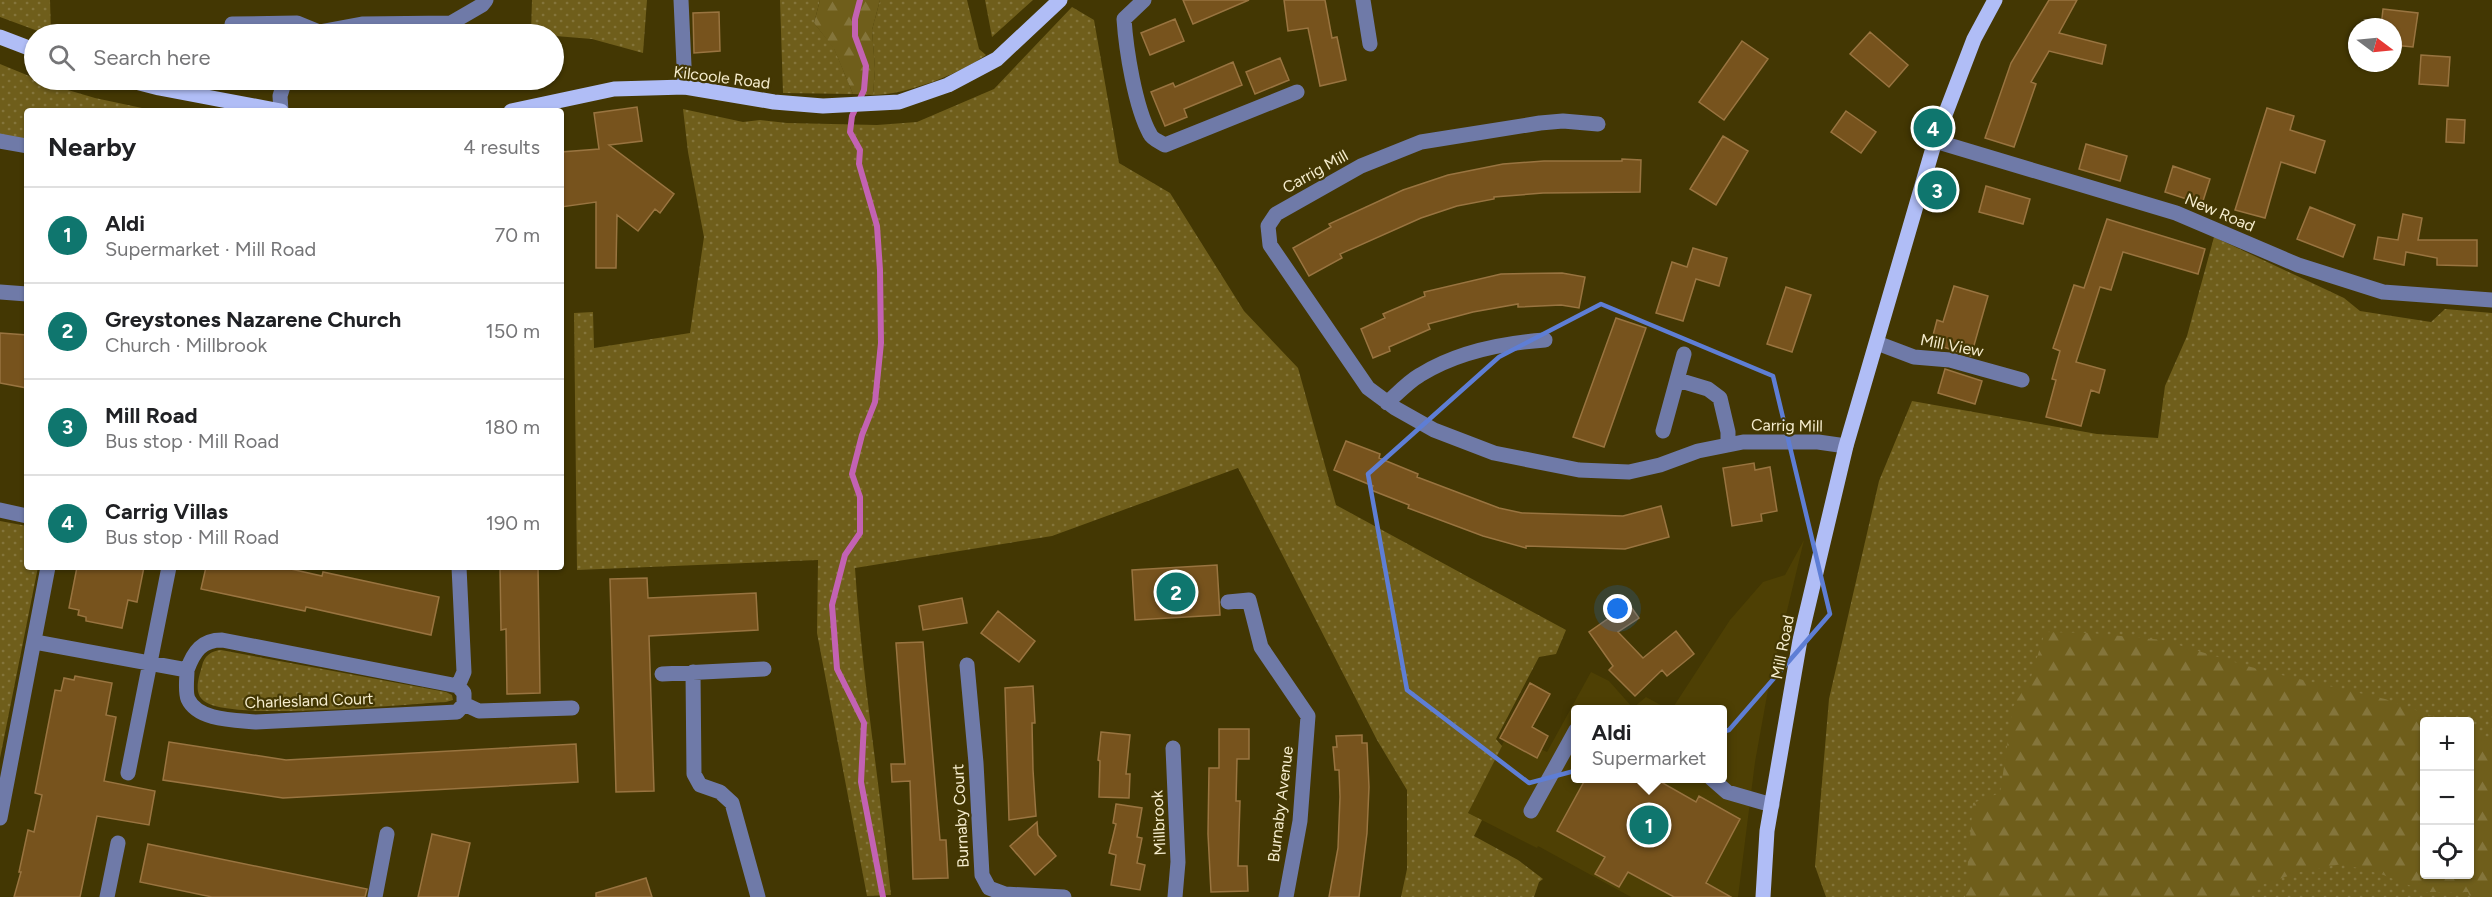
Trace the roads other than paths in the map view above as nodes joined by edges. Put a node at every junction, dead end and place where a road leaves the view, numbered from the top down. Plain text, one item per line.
1 (486, 0) edge
2 (681, 0) edge
3 (1060, 0) edge
4 (1144, 0) edge
5 (1363, 0) edge
6 (1995, 0) edge
7 (232, 24) dead end
8 (299, 24) edge
9 (362, 24) edge
10 (0, 37) edge
11 (1370, 44) dead end
12 (24, 46) edge
13 (685, 87) junction
14 (170, 90) edge
15 (282, 90) edge
16 (1297, 92) dead end
17 (265, 108) edge
18 (281, 108) edge
19 (525, 108) edge
20 (1598, 124) dead end
21 (0, 141) edge
22 (1935, 141) junction
23 (24, 145) edge
24 (0, 292) edge
25 (24, 294) edge
26 (2492, 300) edge
27 (1545, 340) dead end
28 (1877, 343) junction
29 (1684, 354) dead end
30 (1678, 380) junction
31 (2022, 380) dead end
32 (1387, 403) junction
33 (1663, 431) dead end
34 (1728, 445) junction
35 (1846, 446) junction
36 (0, 510) edge
37 (24, 515) edge
38 (47, 570) edge
39 (168, 570) edge
40 (459, 570) edge
41 (1228, 602) dead end
42 (35, 642) junction
43 (149, 664) junction
44 (967, 666) dead end
45 (764, 669) dead end
46 (187, 670) junction
47 (693, 672) junction
48 (662, 674) dead end
49 (458, 686) junction
50 (464, 704) junction
51 (572, 708) dead end
52 (1571, 737) edge
53 (1173, 748) dead end
54 (128, 773) dead end
55 (1717, 783) edge
56 (1772, 805) junction
57 (1531, 811) dead end
58 (0, 818) edge
59 (387, 834) dead end
60 (118, 843) dead end
61 (984, 892) edge
62 (107, 897) edge
63 (375, 897) edge
64 (758, 897) edge
65 (1064, 897) edge
66 (1175, 897) edge
67 (1286, 897) edge
68 (1763, 897) edge

1 - 9 street
2 - 13 street
3 - 13 main road, Kilcoole Road
4 - 16 street
5 - 11 street
6 - 22 main road, Mill Road
7 - 8 street
10 - 12 main road
13 - 19 main road, Kilcoole Road
14 - 17 main road
15 - 18 street
20 - 32 street, Carrig Mill
21 - 23 street
22 - 26 street, New Road
22 - 28 main road, Mill Road
24 - 25 street
27 - 32 street
28 - 31 street, Mill View
28 - 35 main road, Mill Road
29 - 30 street
30 - 33 street
30 - 34 street, Carrig Mill
32 - 34 street, Carrig Mill
34 - 35 street, Carrig Mill
35 - 56 main road, Mill Road
36 - 37 street
38 - 42 street
39 - 43 street
40 - 49 street
41 - 67 street, Burnaby Avenue
42 - 43 street
42 - 58 street
43 - 46 street
43 - 54 street
44 - 61 street, Burnaby Court
45 - 47 street
46 - 49 street, Charlesland Court
46 - 50 street, Charlesland Court
47 - 48 street
47 - 64 street
49 - 50 street
50 - 51 street
52 - 57 street
53 - 66 street, Millbrook
55 - 56 street
56 - 68 main road, Mill Road
59 - 63 street
60 - 62 street
61 - 65 street, Burnaby Court

